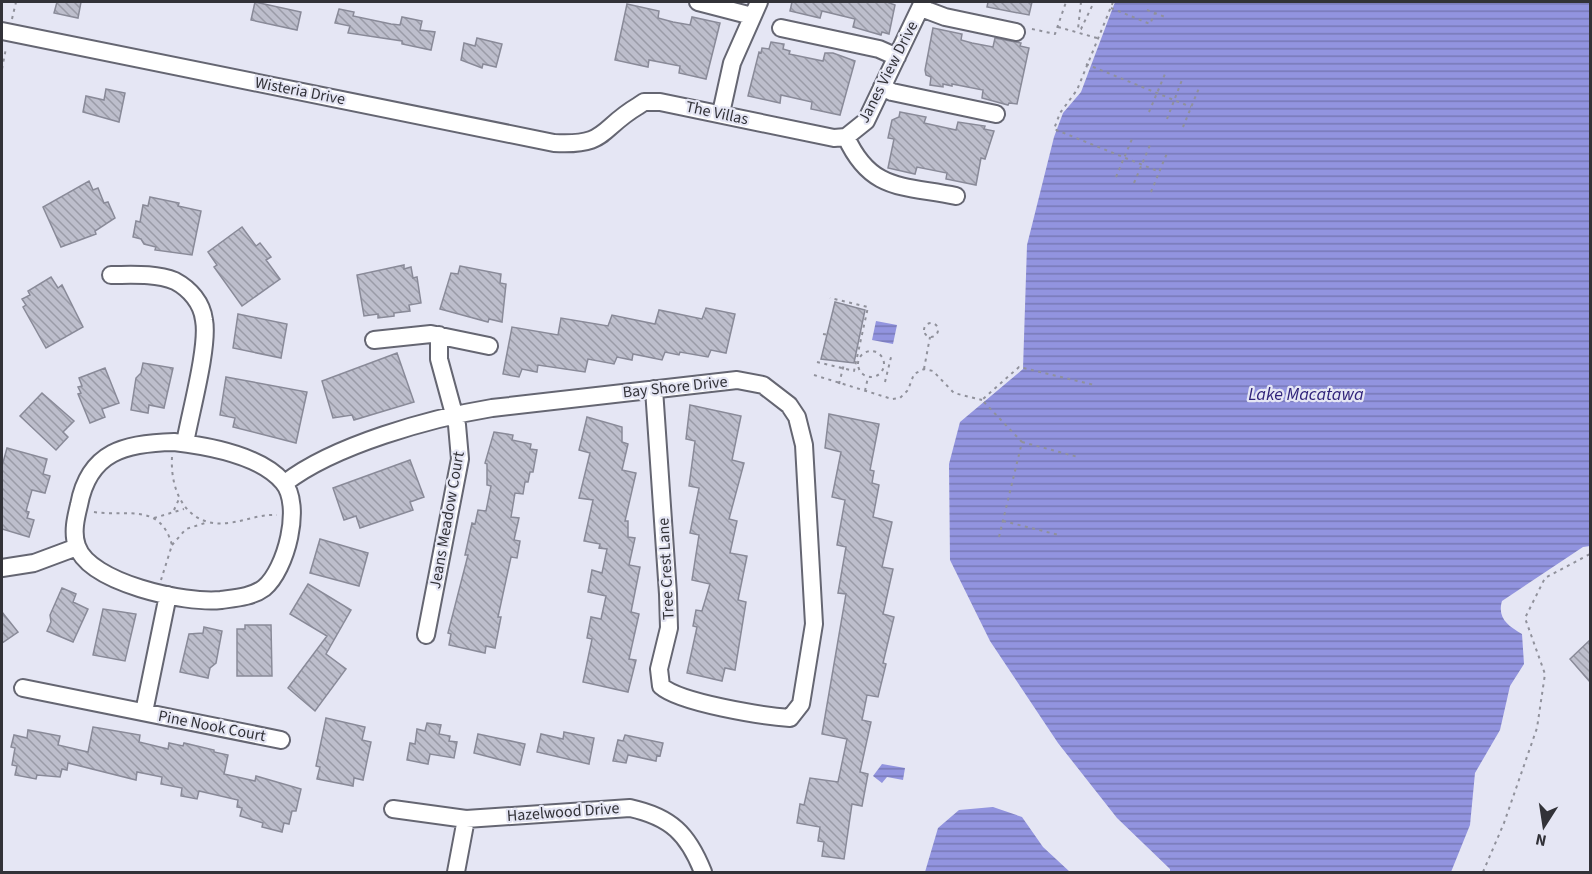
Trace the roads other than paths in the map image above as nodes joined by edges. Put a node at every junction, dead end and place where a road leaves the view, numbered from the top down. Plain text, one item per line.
1 (698, 2) edge
2 (922, 5) edge
3 (755, 9) edge
4 (781, 28) dead end
5 (1023, 30) road end
6 (2, 31) edge
7 (897, 57) junction
8 (882, 87) junction
9 (721, 113) junction
10 (996, 114) dead end
11 (846, 137) junction
12 (598, 139) joint
13 (956, 196) dead end
14 (111, 275) dead end
15 (440, 336) junction
16 (374, 340) dead end
17 (489, 346) dead end
18 (654, 389) junction
19 (454, 415) junction
20 (178, 447) junction
21 (285, 483) junction
22 (77, 547) junction
23 (2, 568) edge
24 (164, 590) junction
25 (426, 635) dead end
26 (22, 688) dead end
27 (144, 712) junction
28 (790, 718) joint
29 (281, 740) dead end
30 (393, 809) dead end
31 (466, 819) junction
32 (456, 873) edge
33 (703, 873) edge

1 - 3 street
2 - 5 street
2 - 7 street, Janes View Drive
3 - 9 street
4 - 7 street
6 - 12 street, Wisteria Drive
7 - 8 street, Janes View Drive
8 - 10 street
8 - 11 street, Janes View Drive
9 - 11 street, The Villas
9 - 12 street, The Villas
11 - 13 street
14 - 20 street
15 - 16 street
15 - 17 street
15 - 19 street, Jeans Meadow Court
18 - 19 street, Bay Shore Drive
18 - 28 street, Tree Crest Lane
18 - 28 street, Bay Shore Drive
19 - 21 street, Bay Shore Drive
19 - 25 street, Jeans Meadow Court
20 - 21 street
20 - 22 street
21 - 24 street
22 - 23 street
22 - 24 street
24 - 27 street, Pine Nook Court
26 - 27 street, Pine Nook Court
27 - 29 street, Pine Nook Court
30 - 31 street, Hazelwood Drive
31 - 32 street
31 - 33 street, Hazelwood Drive

